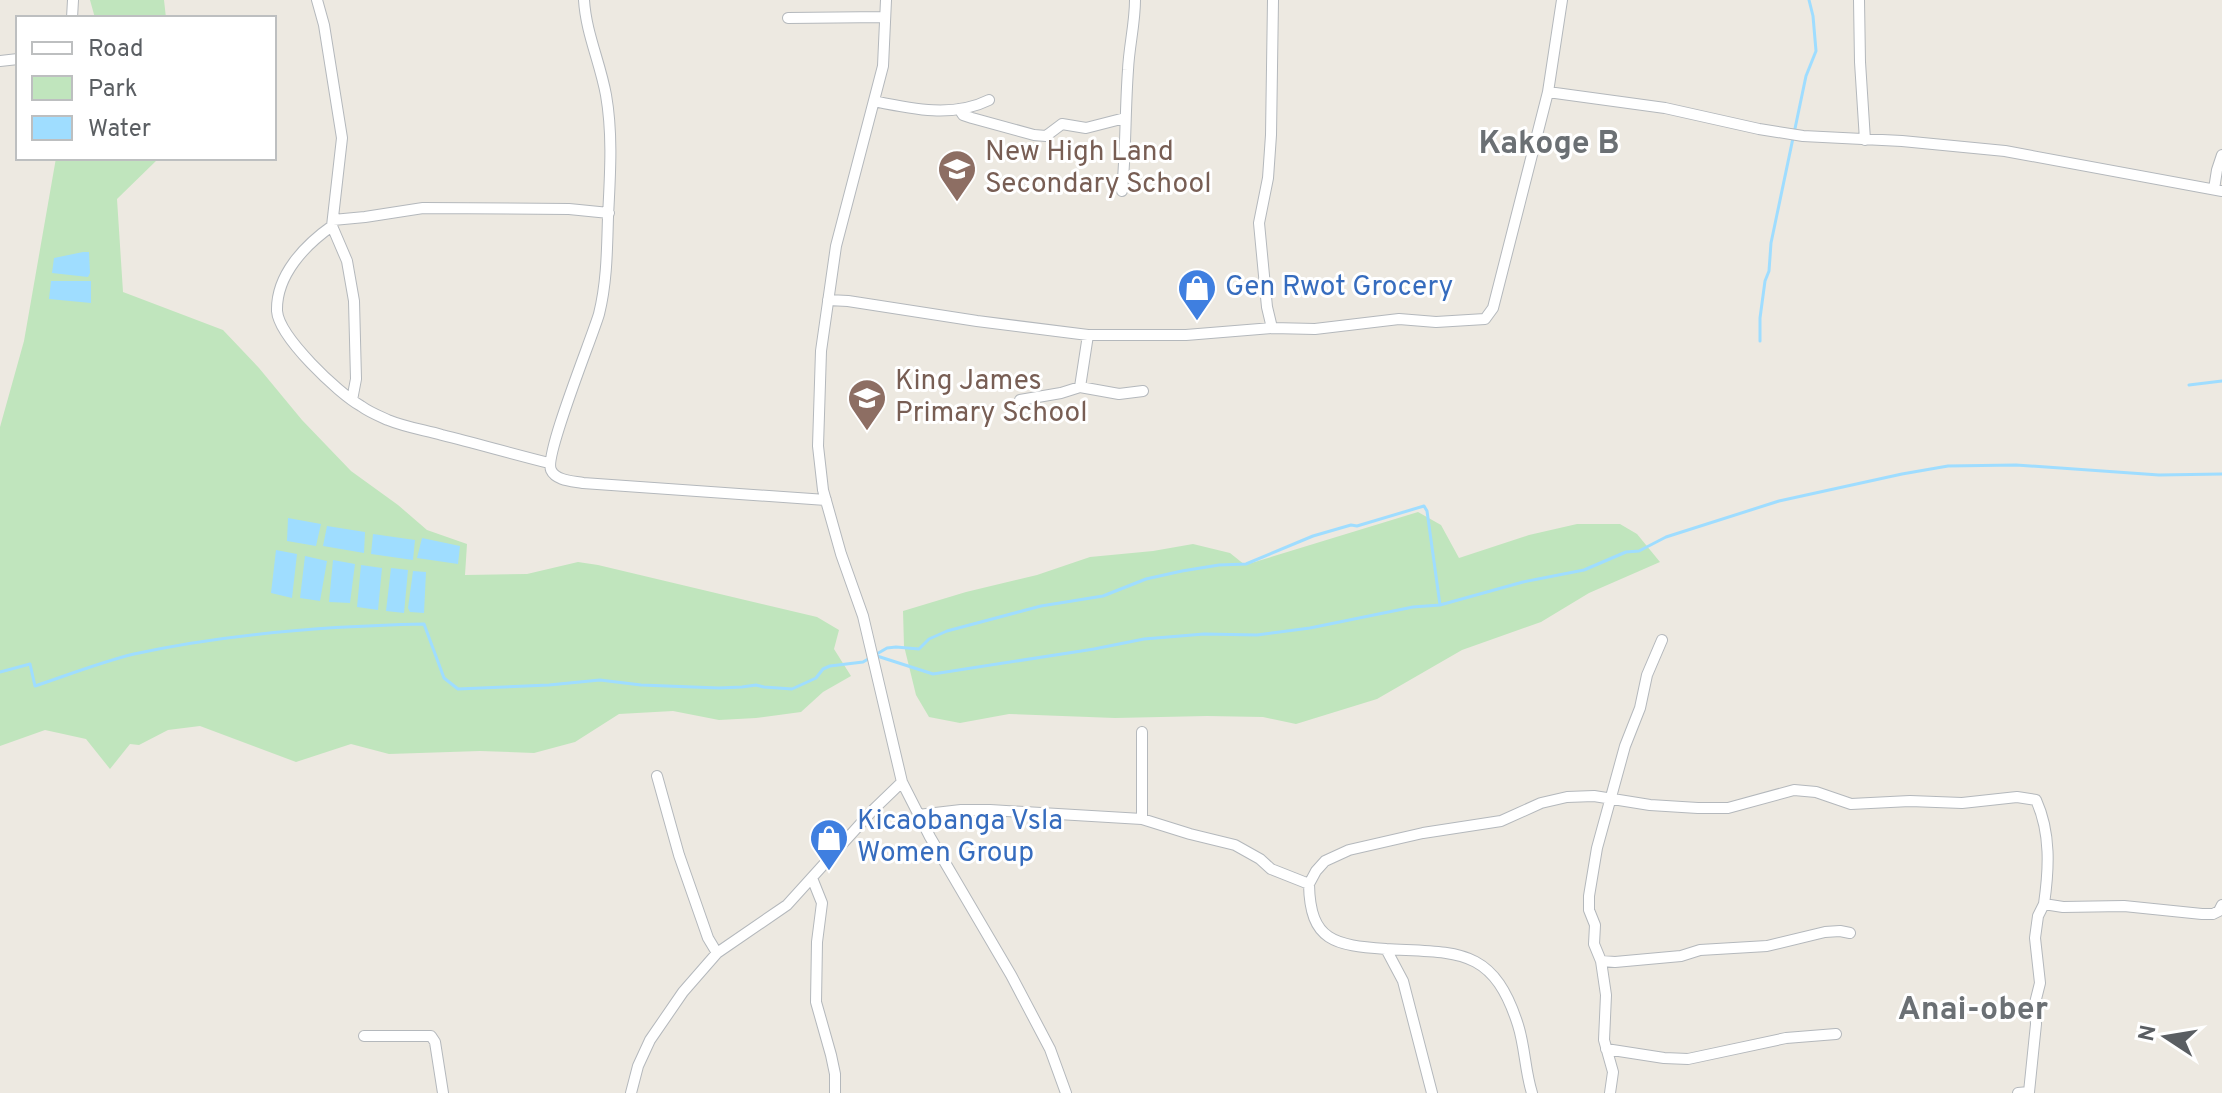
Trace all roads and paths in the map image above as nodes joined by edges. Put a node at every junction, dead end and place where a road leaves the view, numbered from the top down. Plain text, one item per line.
1 (317, 0) edge
2 (584, 0) edge
3 (886, 0) edge
4 (1135, 0) edge
5 (1273, 0) edge
6 (1562, 0) edge
7 (1859, 0) edge
8 (885, 17) junction
9 (788, 18) dead end
10 (1548, 92) junction
11 (989, 100) dead end
12 (874, 101) junction
13 (959, 109) junction
14 (1125, 118) junction
15 (1865, 140) junction
16 (2222, 155) edge
17 (2218, 190) edge
18 (1122, 191) dead end
19 (609, 213) junction
20 (332, 223) junction
21 (828, 300) junction
22 (1272, 328) junction
23 (1088, 335) junction
24 (1080, 387) junction
25 (1143, 391) dead end
26 (352, 400) junction
27 (1020, 400) dead end
28 (549, 463) junction
29 (826, 500) junction
30 (1662, 640) dead end
31 (1142, 732) dead end
32 (657, 776) dead end
33 (902, 782) junction
34 (1611, 800) junction
35 (918, 815) junction
36 (1142, 819) junction
37 (812, 878) junction
38 (1309, 884) junction
39 (2044, 904) junction
40 (2222, 905) edge
41 (1850, 933) dead end
42 (1386, 949) junction
43 (717, 953) junction
44 (1601, 961) junction
45 (1836, 1034) dead end
46 (364, 1036) dead end
47 (1606, 1049) junction
48 (2029, 1092) edge
49 (443, 1093) edge
50 (631, 1093) edge
51 (835, 1093) edge
52 (1066, 1093) edge
53 (1432, 1093) edge
54 (1532, 1093) edge
55 (1610, 1093) edge
56 (2018, 1093) edge

1 - 20 street
2 - 19 street
3 - 8 street
4 - 14 street
5 - 22 street
6 - 10 street
7 - 15 street
8 - 9 street
8 - 12 street
10 - 15 street
10 - 22 street
11 - 13 street
12 - 13 street
12 - 21 street
13 - 14 street
14 - 18 street
15 - 17 street
16 - 17 street
19 - 20 street
19 - 28 street
20 - 26 street
20 - 26 street
21 - 23 street
21 - 29 street
22 - 23 street
23 - 24 street
24 - 25 street
24 - 27 street
26 - 28 street
28 - 29 street
29 - 33 street
30 - 34 street
31 - 36 street
32 - 43 street
33 - 35 street
33 - 37 street
34 - 38 street
34 - 39 street
34 - 44 street
35 - 36 street
35 - 52 street
36 - 38 street
37 - 43 street
37 - 51 street
38 - 42 street
39 - 40 street
39 - 48 street
41 - 44 street
42 - 53 street
42 - 54 street
43 - 50 street
44 - 47 street
45 - 47 street
46 - 49 street
47 - 55 street
48 - 56 street

